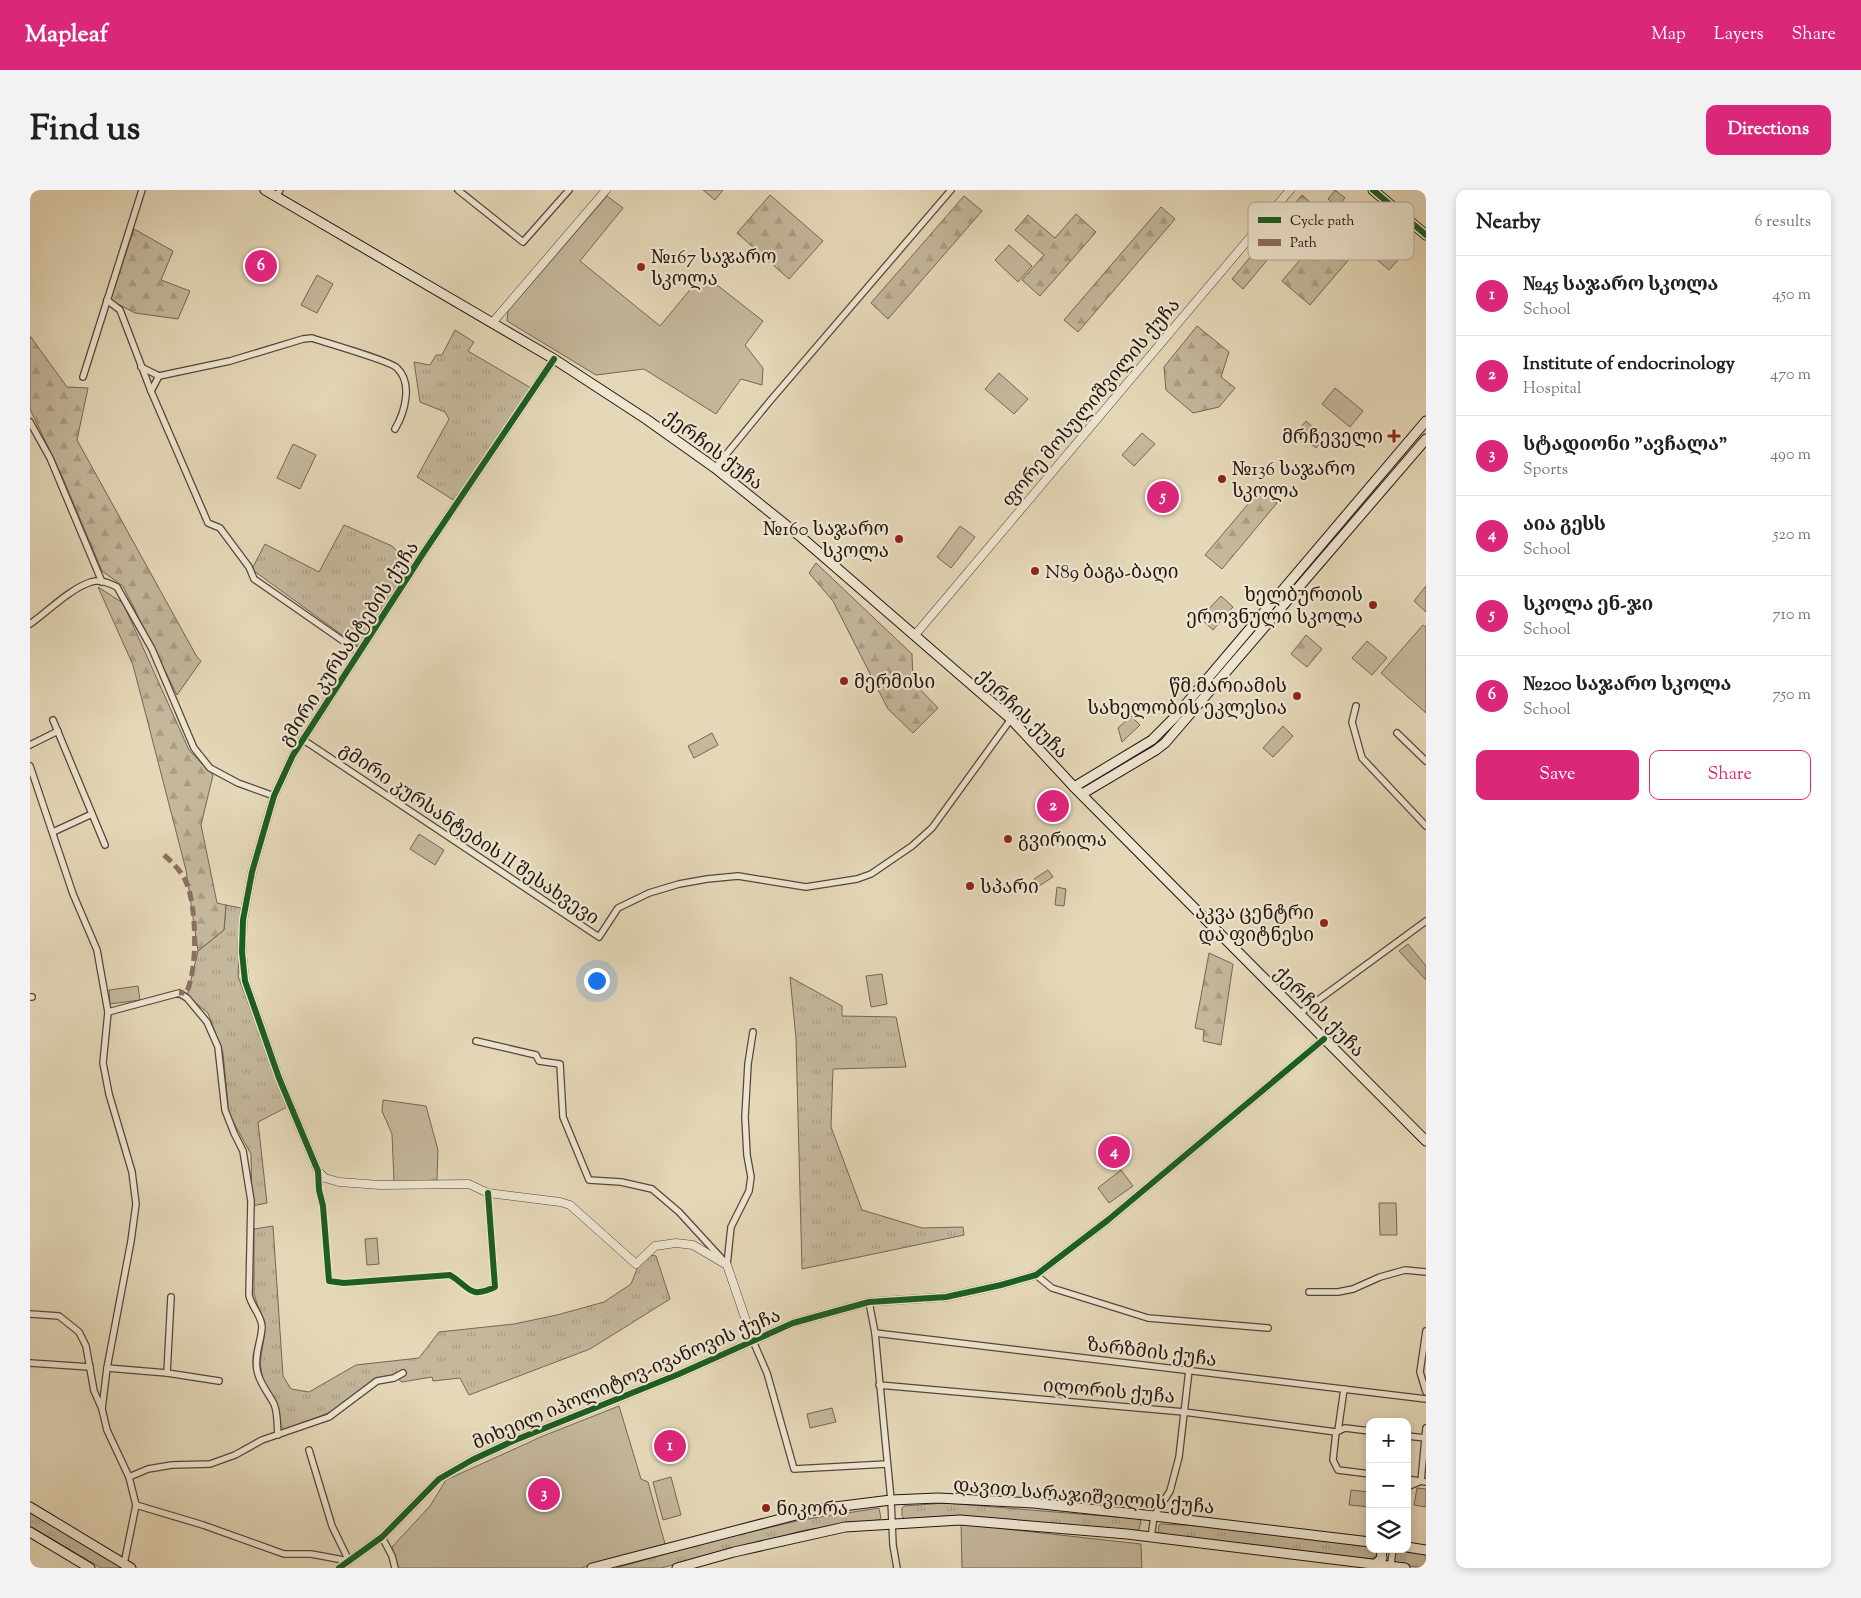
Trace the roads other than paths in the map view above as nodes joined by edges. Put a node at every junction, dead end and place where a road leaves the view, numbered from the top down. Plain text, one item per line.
1 (142, 190) edge
2 (265, 190) edge
3 (458, 190) edge
4 (569, 190) edge
5 (606, 190) edge
6 (951, 190) edge
7 (1290, 190) edge
8 (1373, 190) edge
9 (278, 193) edge
10 (1280, 202) edge
11 (1387, 202) edge
12 (1414, 225) edge
13 (1426, 235) edge
14 (1248, 240) edge
15 (108, 300) junction
16 (493, 322) junction
17 (554, 358) junction
18 (141, 367) junction
19 (159, 376) junction
20 (83, 377) dead end
21 (151, 392) junction
22 (1426, 421) edge
23 (30, 422) edge
24 (395, 430) dead end
25 (1424, 435) edge
26 (715, 468) junction
27 (1335, 529) junction
28 (1343, 536) junction
29 (102, 582) junction
30 (30, 624) edge
31 (915, 635) junction
32 (359, 652) junction
33 (1216, 676) junction
34 (1356, 706) dead end
35 (1011, 719) junction
36 (53, 720) dead end
37 (1179, 720) junction
38 (58, 732) junction
39 (1398, 733) dead end
40 (302, 739) junction
41 (30, 745) edge
42 (1426, 762) edge
43 (1110, 764) junction
44 (30, 766) edge
45 (1115, 774) junction
46 (1074, 786) junction
47 (1082, 794) junction
48 (274, 796) junction
49 (92, 814) junction
50 (1426, 826) edge
51 (53, 832) junction
52 (105, 845) dead end
53 (1426, 921) edge
54 (108, 1012) junction
55 (1299, 1014) junction
56 (753, 1032) dead end
57 (1324, 1039) junction
58 (476, 1041) dead end
59 (1426, 1141) edge
60 (318, 1171) junction
61 (488, 1193) junction
62 (727, 1265) junction
63 (1426, 1272) edge
64 (1036, 1275) junction
65 (1309, 1292) dead end
66 (171, 1297) dead end
67 (869, 1302) junction
68 (30, 1314) edge
69 (1268, 1328) dead end
70 (1426, 1331) edge
71 (875, 1333) junction
72 (753, 1341) junction
73 (30, 1363) edge
74 (90, 1367) junction
75 (107, 1368) junction
76 (1189, 1370) junction
77 (167, 1373) junction
78 (403, 1373) dead end
79 (219, 1381) dead end
80 (879, 1385) junction
81 (1344, 1389) junction
82 (1426, 1392) edge
83 (1426, 1399) edge
84 (102, 1409) junction
85 (1184, 1412) junction
86 (1426, 1428) edge
87 (1366, 1431) edge
88 (1337, 1432) junction
89 (278, 1435) junction
90 (1411, 1436) edge
91 (1426, 1438) edge
92 (309, 1450) dead end
93 (887, 1464) junction
94 (1366, 1474) edge
95 (128, 1477) junction
96 (1423, 1481) edge
97 (1411, 1486) edge
98 (891, 1500) junction
99 (136, 1505) junction
100 (30, 1507) edge
101 (1154, 1516) junction
102 (893, 1523) junction
103 (30, 1532) edge
104 (382, 1536) junction
105 (1151, 1538) junction
106 (1366, 1542) edge
107 (1411, 1548) edge
108 (1426, 1550) edge
109 (1382, 1553) edge
110 (1392, 1553) edge
111 (349, 1561) junction
112 (1376, 1564) junction
113 (128, 1566) edge
114 (1395, 1566) junction
115 (90, 1568) edge
116 (339, 1568) edge
117 (395, 1568) edge
118 (592, 1568) edge
119 (677, 1568) edge
120 (897, 1568) edge
121 (1405, 1568) edge

1 - 15 street
2 - 9 main road, ქერჩის ქუჩა
3 - 4 street
5 - 16 street
6 - 26 street
7 - 10 street, ფორე მოსულიშვილის ქუჩა
8 - 11 main road
9 - 16 main road, ქერჩის ქუჩა
12 - 13 main road
14 - 31 street, ფორე მოსულიშვილის ქუჩა
15 - 18 street
15 - 20 street
16 - 17 main road, ქერჩის ქუჩა
17 - 26 main road, ქერჩის ქუჩა
17 - 32 street, გმირი კურსანტების ქუჩა
18 - 19 street
18 - 21 street
19 - 21 street
19 - 24 street
21 - 32 street
22 - 25 main road
23 - 29 street
25 - 27 main road
25 - 28 main road
26 - 31 main road, ქერჩის ქუჩა
27 - 28 main road
27 - 33 main road
28 - 33 main road
29 - 30 street
29 - 48 street
31 - 35 main road, ქერჩის ქუჩა
32 - 40 street, გმირი კურსანტების ქუჩა
33 - 37 main road
34 - 50 street
35 - 40 street, გმირი კურსანტების II შესახვევი
35 - 46 main road, ქერჩის ქუჩა
36 - 38 street
37 - 43 main road
37 - 45 main road
38 - 41 street
38 - 49 street
39 - 42 street
40 - 48 street, გმირი კურსანტების ქუჩა
43 - 45 main road
43 - 46 main road
44 - 51 street
45 - 47 main road
46 - 47 main road, ქერჩის ქუჩა
47 - 55 main road, ქერჩის ქუჩა
48 - 60 street, გმირი კურსანტების ქუჩა
49 - 51 street
49 - 52 street
51 - 54 street
53 - 55 street
54 - 75 street
54 - 89 street
55 - 57 main road, ქერჩის ქუჩა
56 - 62 street
57 - 59 main road, ქერჩის ქუჩა
57 - 64 street, მიხეილ იპოლიტოვ-ივანოვის ქუჩა
58 - 62 street
60 - 61 street
60 - 61 street
61 - 62 street
62 - 72 street
63 - 65 street
64 - 67 street, მიხეილ იპოლიტოვ-ივანოვის ქუჩა
64 - 69 street
66 - 77 street
67 - 71 street
67 - 72 street, მიხეილ იპოლიტოვ-ივანოვის ქუჩა
68 - 74 street
70 - 82 street
71 - 76 street, ზარზმის ქუჩა
71 - 80 street
72 - 93 street
72 - 104 street, მიხეილ იპოლიტოვ-ივანოვის ქუჩა
73 - 74 street
74 - 84 street
75 - 77 street
75 - 84 street
76 - 81 street, ზარზმის ქუჩა
76 - 85 street
77 - 79 street
78 - 89 street
80 - 85 street, ილორის ქუჩა
80 - 93 street
81 - 83 street, ზარზმის ქუჩა
81 - 88 street
84 - 95 street
85 - 88 street, ილორის ქუჩა
85 - 101 street
86 - 91 street
87 - 88 street, ილორის ქუჩა
88 - 94 street
89 - 95 street
90 - 91 street
91 - 96 street
92 - 111 street
93 - 98 street
95 - 99 street
96 - 97 street
98 - 101 main road, დავით სარაჯიშვილის ქუჩა
98 - 102 street
98 - 118 main road, დავით სარაჯიშვილის ქუჩა
99 - 111 street
99 - 113 street
100 - 113 main road
101 - 105 street
101 - 106 main road, დავით სარაჯიშვილის ქუჩა
102 - 105 main road, დავით სარაჯიშვილის ქუჩა
102 - 119 main road, დავით სარაჯიშვილის ქუჩა
102 - 120 street
103 - 115 main road
104 - 111 street, მიხეილ იპოლიტოვ-ივანოვის ქუჩა
104 - 117 street
105 - 112 main road, დავით სარაჯიშვილის ქუჩა
107 - 108 main road
109 - 112 main road
110 - 114 street
111 - 116 street, მიხეილ იპოლიტოვ-ივანოვის ქუჩა
112 - 114 main road, დავით სარაჯიშვილის ქუჩა
114 - 121 main road, დავით სარაჯიშვილის ქუჩა

